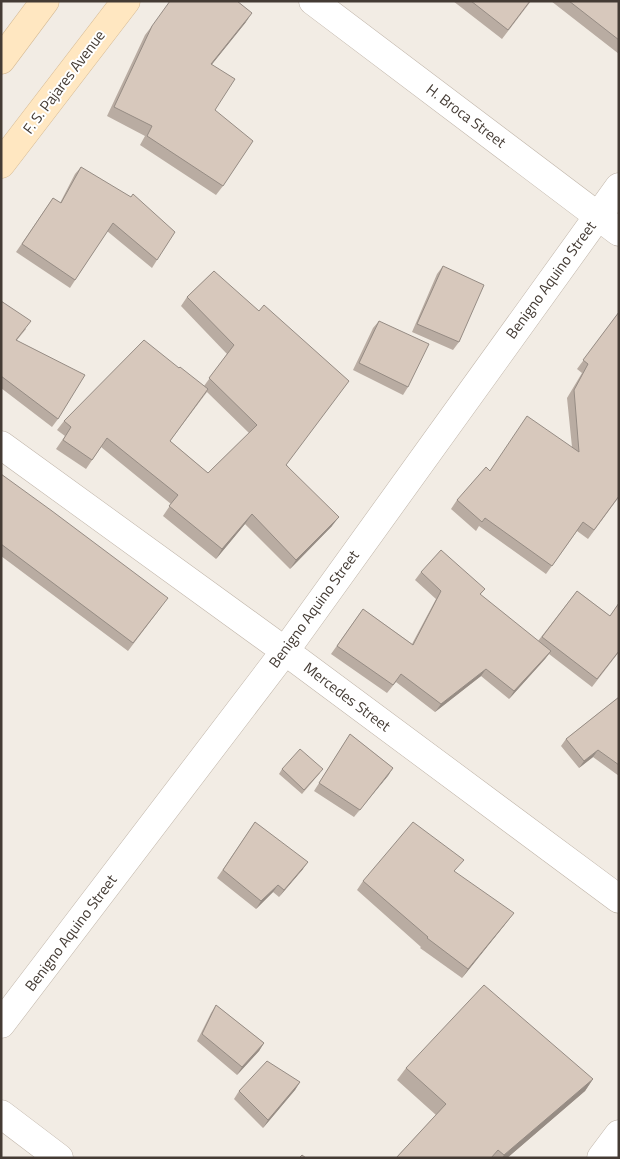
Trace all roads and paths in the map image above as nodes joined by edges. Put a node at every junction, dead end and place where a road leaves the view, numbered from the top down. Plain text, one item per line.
1 (45, 1) edge
2 (126, 1) edge
3 (313, 1) edge
4 (1, 60) edge
5 (1, 164) edge
6 (619, 187) edge
7 (598, 216) junction
8 (619, 232) edge
9 (1, 445) edge
10 (285, 651) junction
11 (619, 899) edge
12 (1, 1024) edge
13 (1, 1114) edge
14 (619, 1134) edge
15 (59, 1158) edge
16 (601, 1158) edge

1 - 4 main road
2 - 5 main road, F. S. Pajares Avenue
3 - 7 street, H. Broca Street
6 - 7 street, Benigno Aquino Street
7 - 8 street, H. Broca Street
7 - 10 street, Benigno Aquino Street
9 - 10 street, Mercedes Street
10 - 11 street, Mercedes Street
10 - 12 street, Benigno Aquino Street
13 - 15 street
14 - 16 street

